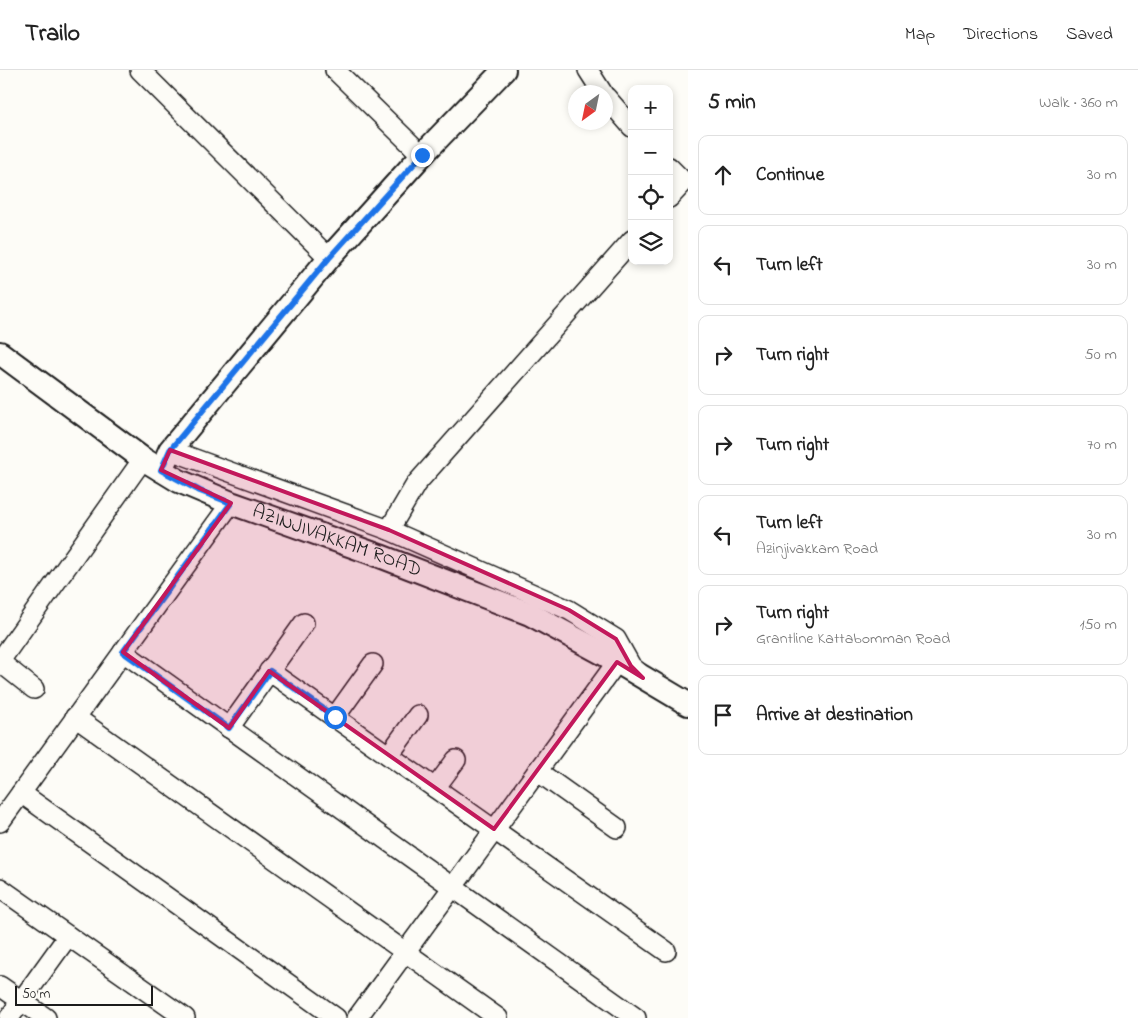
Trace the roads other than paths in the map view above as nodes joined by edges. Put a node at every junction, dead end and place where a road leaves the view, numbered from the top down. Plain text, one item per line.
1 (140, 70) edge
2 (335, 70) edge
3 (504, 70) edge
4 (588, 70) edge
5 (598, 85) edge
6 (613, 105) edge
7 (628, 122) edge
8 (422, 155) junction
9 (673, 171) edge
10 (686, 184) edge
11 (673, 195) edge
12 (628, 245) edge
13 (329, 258) junction
14 (0, 353) edge
15 (158, 460) junction
16 (231, 503) junction
17 (389, 530) junction
18 (304, 622) dead end
19 (123, 652) junction
20 (0, 662) edge
21 (618, 662) junction
22 (373, 664) dead end
23 (270, 671) junction
24 (643, 678) junction
25 (34, 688) dead end
26 (688, 704) edge
27 (418, 715) dead end
28 (75, 717) junction
29 (335, 717) junction
30 (229, 728) junction
31 (389, 755) junction
32 (456, 760) dead end
33 (537, 771) junction
34 (435, 788) junction
35 (21, 793) junction
36 (0, 822) edge
37 (617, 828) dead end
38 (494, 829) junction
39 (452, 887) junction
40 (0, 888) edge
41 (68, 936) junction
42 (666, 951) dead end
43 (405, 952) junction
44 (0, 986) edge
45 (21, 1000) junction
46 (9, 1018) edge
47 (46, 1018) edge
48 (185, 1018) edge
49 (336, 1018) edge
50 (357, 1018) edge
51 (498, 1018) edge
52 (636, 1018) edge

1 - 13 street
2 - 8 street
3 - 8 street
4 - 5 street
6 - 7 street
8 - 13 street
9 - 10 street
10 - 11 street
12 - 17 street
13 - 15 street
14 - 15 street, AZINJIVAKKAM ROAD
15 - 16 street, AZINJIVAKKAM ROAD
15 - 17 street
15 - 20 street
16 - 19 street
16 - 21 street, AZINJIVAKKAM ROAD
17 - 24 street
18 - 23 street
19 - 28 street
19 - 30 street
20 - 25 street
21 - 24 street, AZINJIVAKKAM ROAD
21 - 33 street
22 - 29 street
23 - 29 street
23 - 30 street
24 - 26 street, AZINJIVAKKAM ROAD
27 - 31 street
28 - 35 street
28 - 43 street
29 - 31 street
30 - 39 street
31 - 34 street
32 - 34 street
33 - 37 street
33 - 38 street
34 - 38 street
35 - 36 street
35 - 49 street
38 - 39 street
38 - 42 street
39 - 43 street
39 - 52 street
40 - 41 street
41 - 45 street
41 - 48 street
43 - 50 street
43 - 51 street
44 - 45 street
45 - 46 street
45 - 47 street

